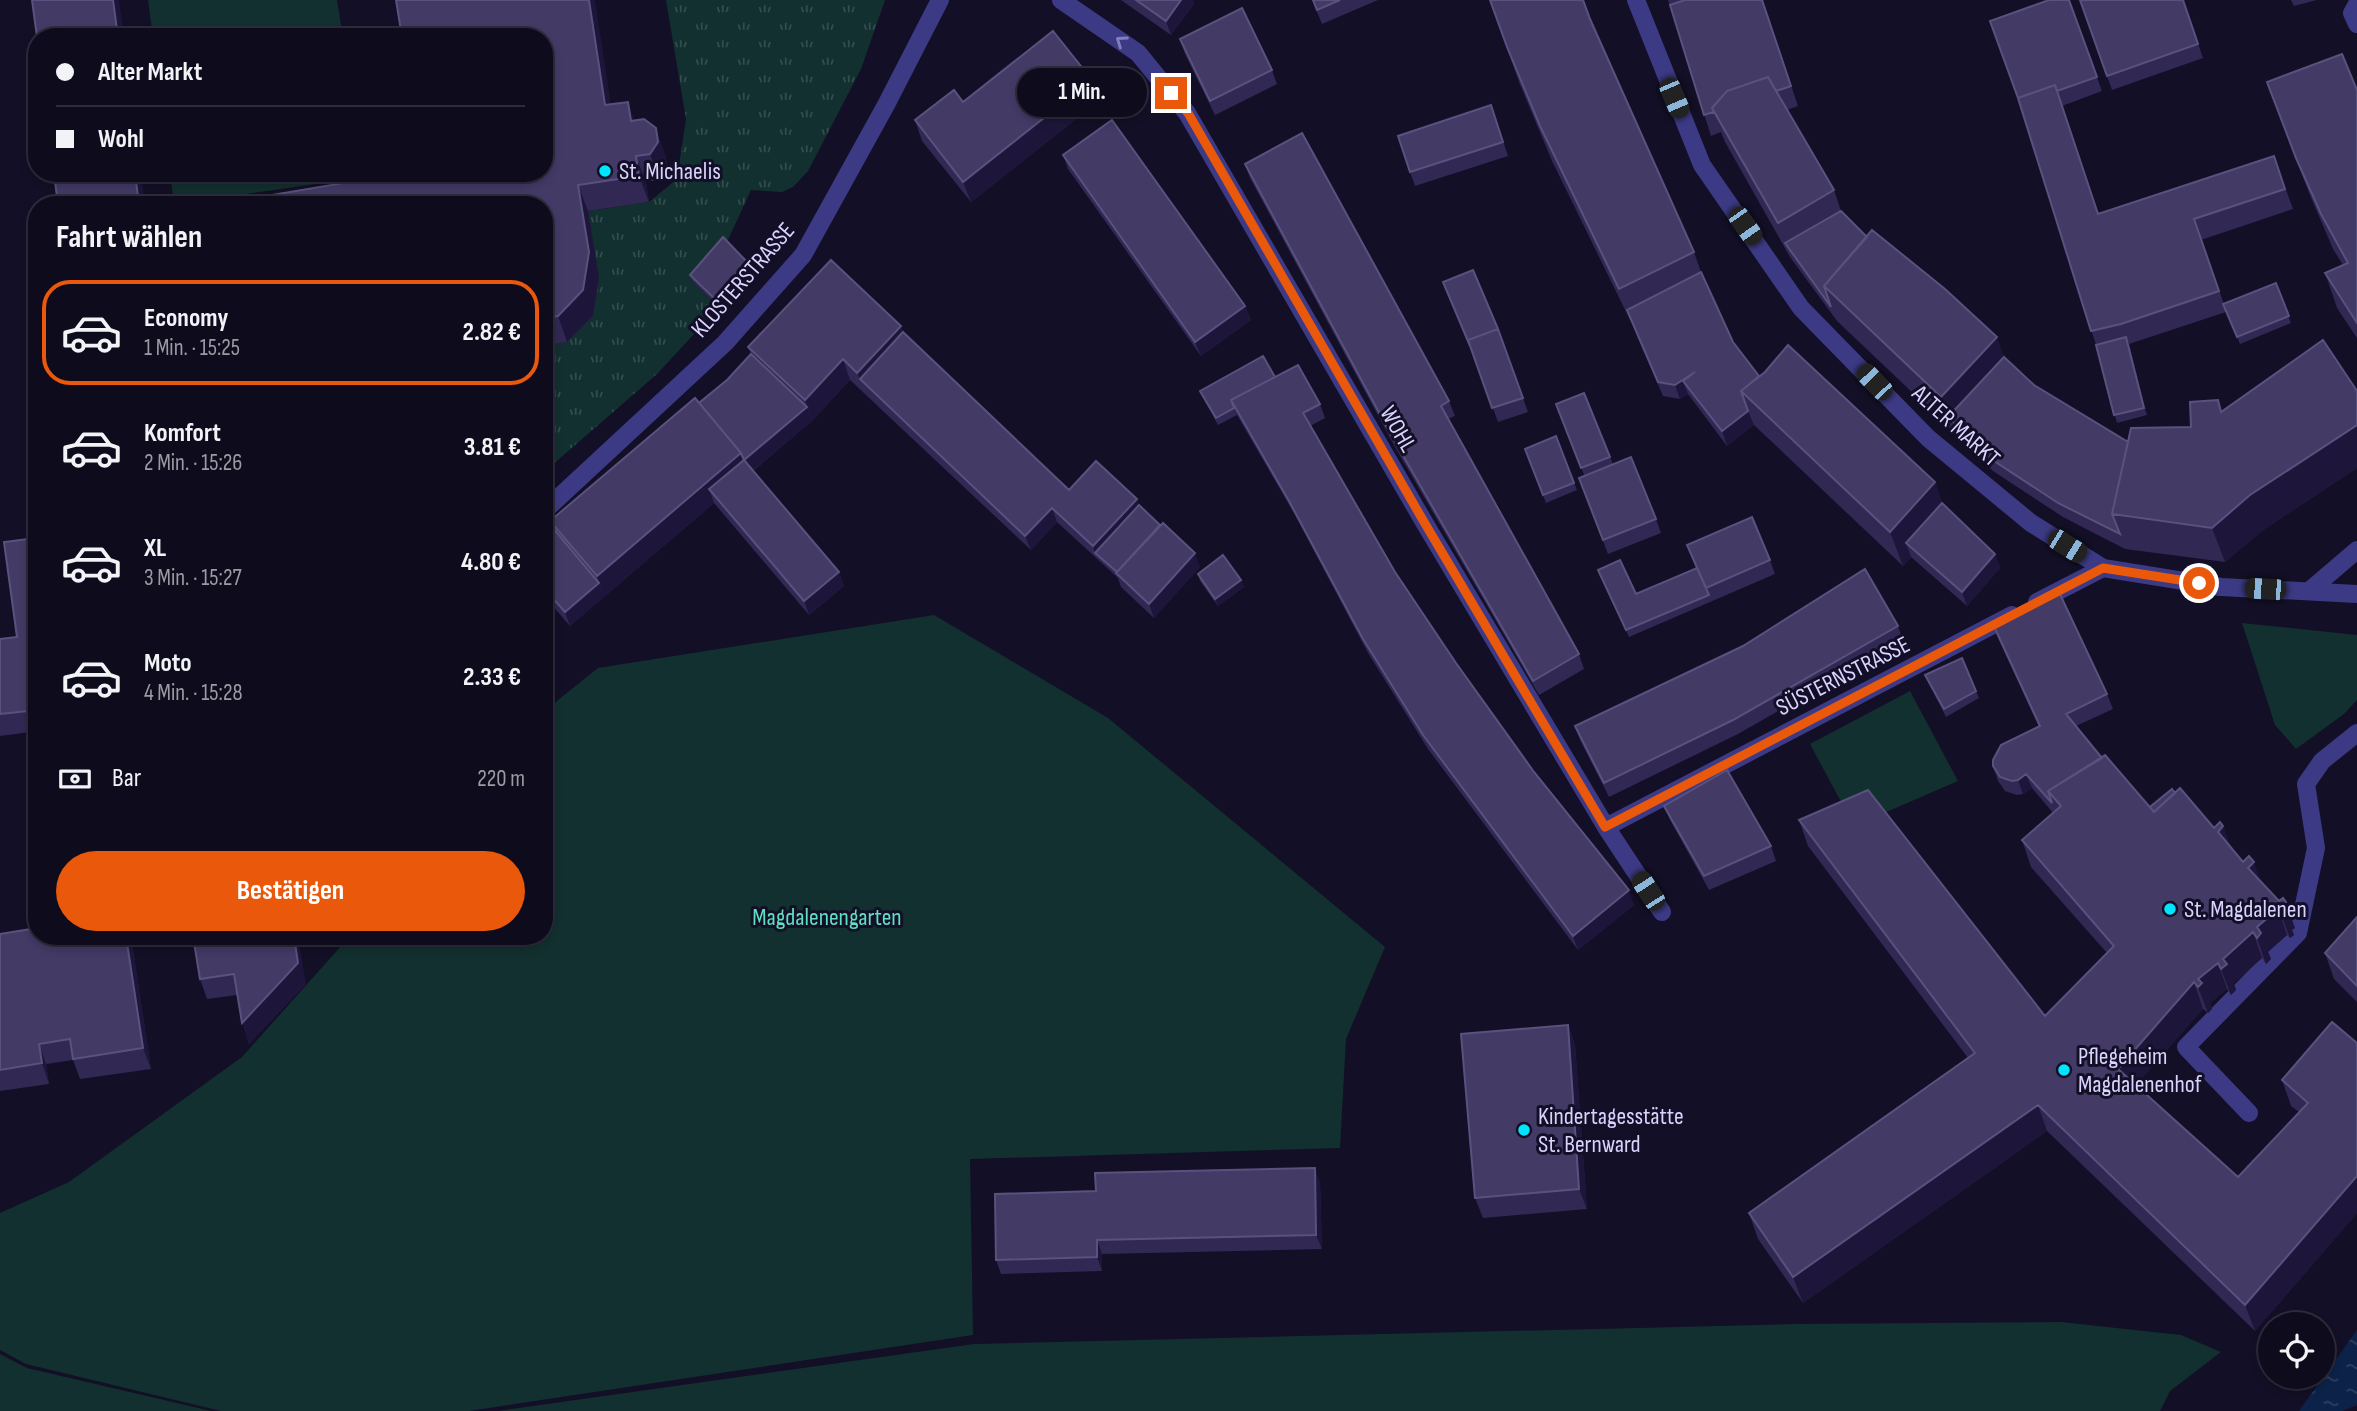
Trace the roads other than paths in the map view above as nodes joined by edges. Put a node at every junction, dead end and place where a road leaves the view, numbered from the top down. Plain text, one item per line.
1 (940, 0) edge
2 (1061, 0) edge
3 (1636, 0) edge
4 (2357, 4) edge
5 (2357, 23) edge
6 (553, 503) edge
7 (2357, 550) edge
8 (2103, 568) junction
9 (2309, 591) junction
10 (2357, 594) edge
11 (2357, 733) edge
12 (1605, 827) junction
13 (1662, 912) dead end
14 (2249, 1113) dead end

1 - 6 street, KLOSTERSTRASSE
12 -> 2 street, WOHL
3 - 8 street, ALTER MARKT
4 - 5 street
7 - 9 street
8 - 9 street, ALTER MARKT
8 - 12 street, SÜSTERNSTRASSE
9 - 10 street, ALTER MARKT
11 - 14 street
12 - 13 street, WOHL

